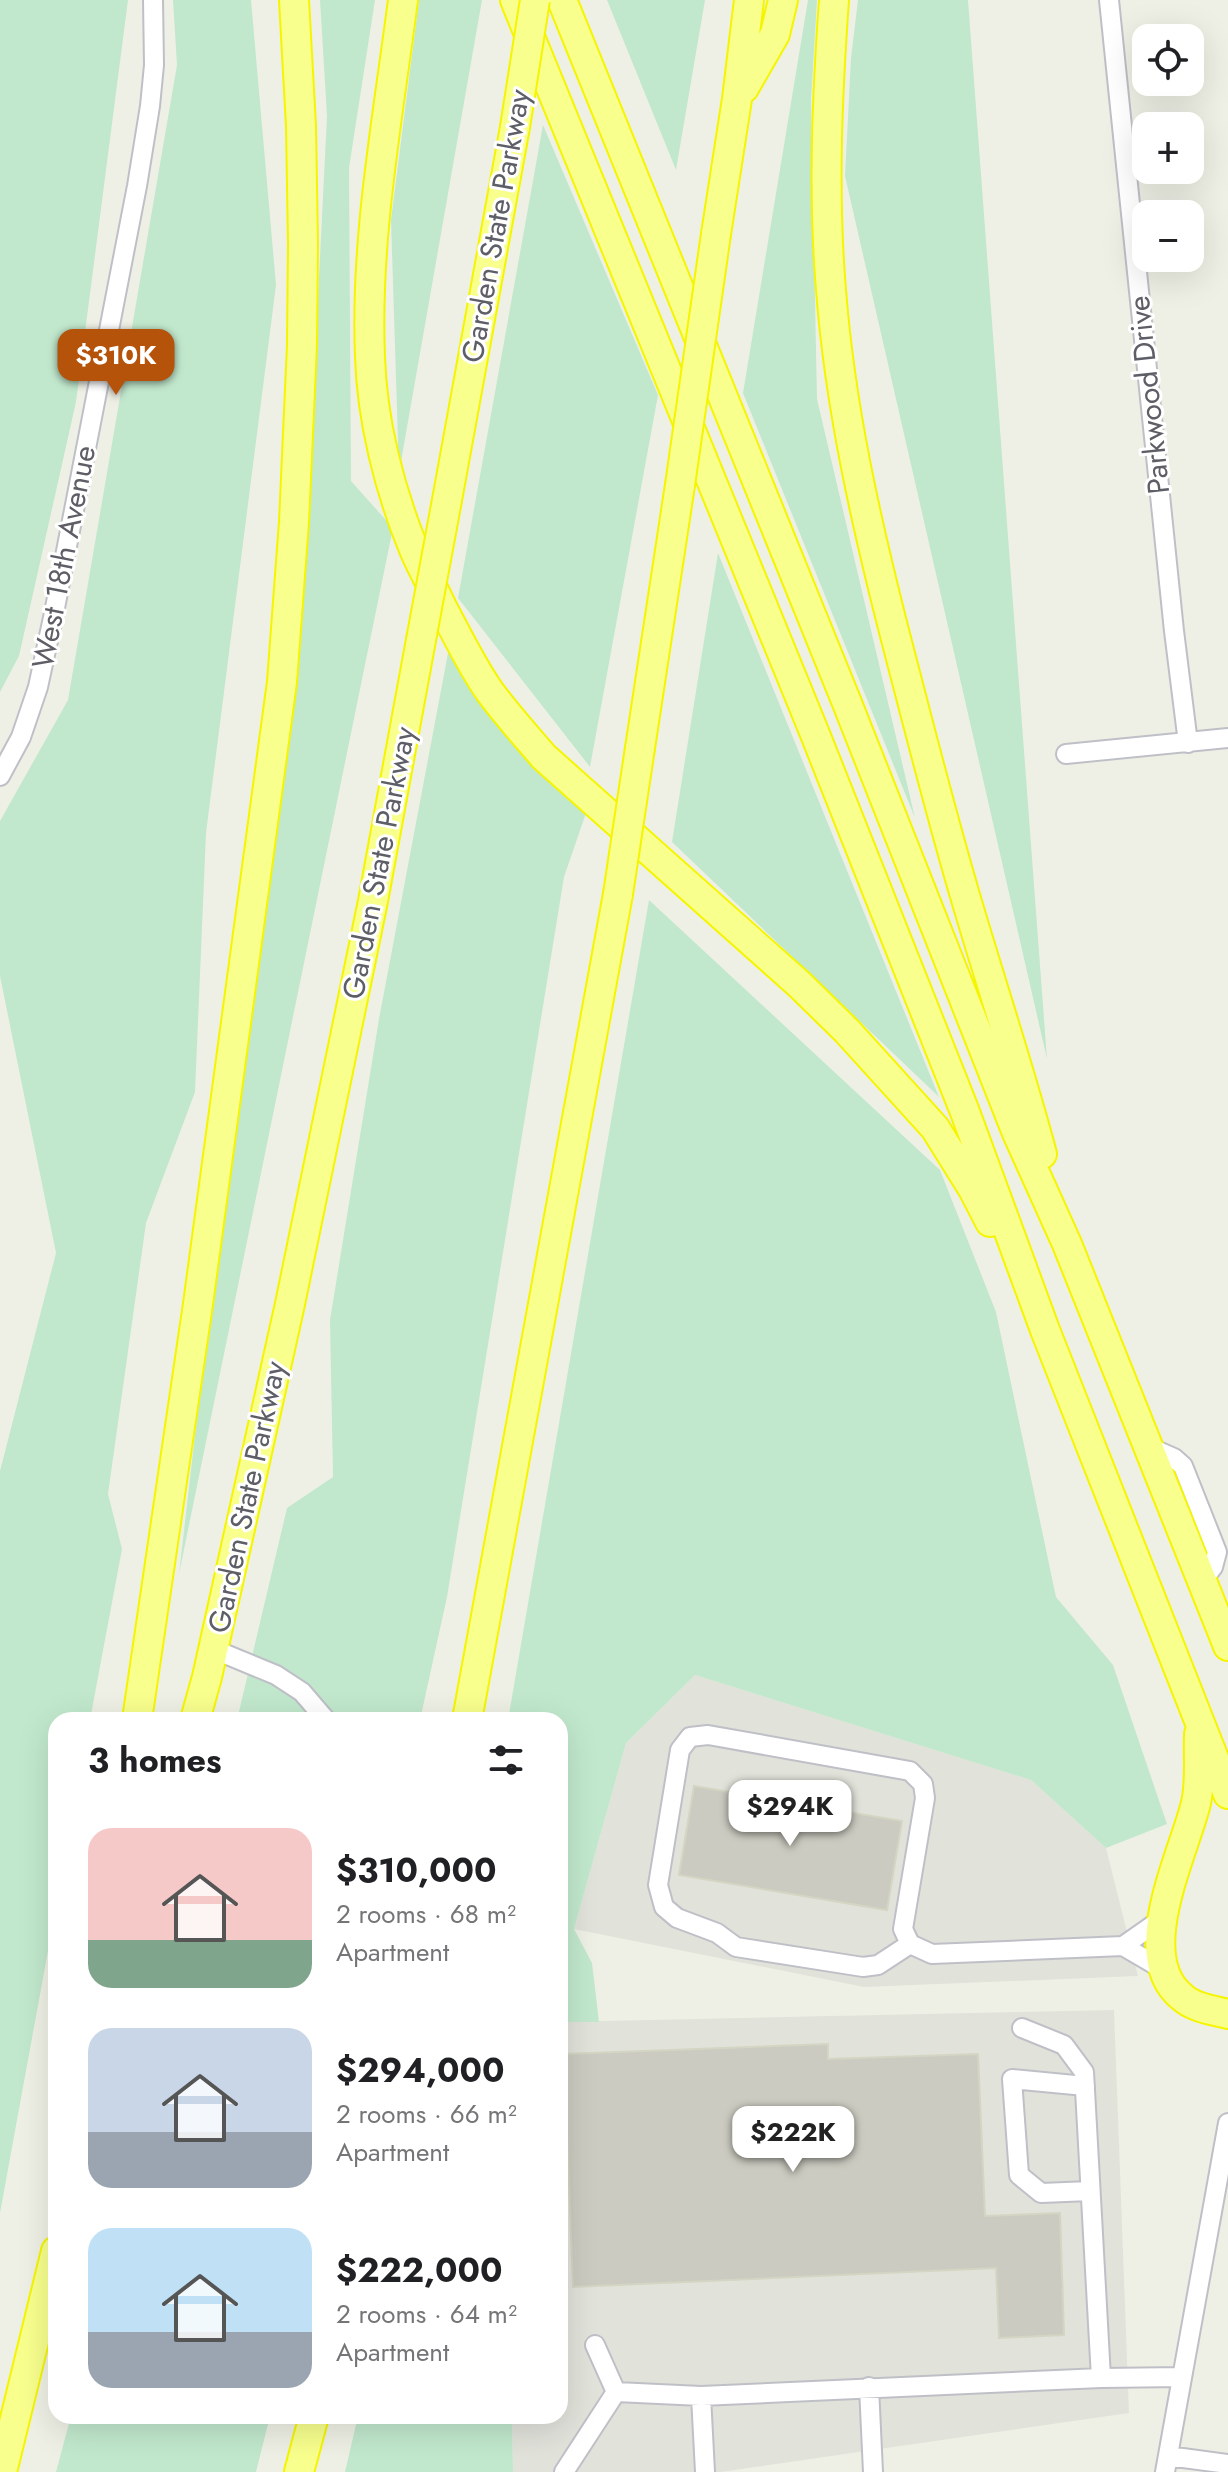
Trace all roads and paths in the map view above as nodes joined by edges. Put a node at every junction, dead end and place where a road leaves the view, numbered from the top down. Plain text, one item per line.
1 (153, 0) edge
2 (294, 0) edge
3 (403, 0) edge
4 (515, 0) edge
5 (535, 0) edge
6 (562, 0) edge
7 (749, 0) edge
8 (783, 0) edge
9 (834, 0) edge
10 (1109, 0) edge
11 (737, 99) junction
12 (1228, 738) edge
13 (1188, 743) junction
14 (1066, 754) dead end
15 (0, 776) edge
16 (1067, 1244) junction
17 (1045, 1330) junction
18 (1149, 1447) junction
19 (1222, 1551) edge
20 (1202, 1581) junction
21 (1226, 1631) edge
22 (213, 1649) junction
23 (138, 1712) edge
24 (197, 1712) edge
25 (319, 1712) edge
26 (468, 1712) edge
27 (1199, 1725) junction
28 (1228, 1794) edge
29 (1163, 1918) junction
30 (910, 1944) junction
31 (1123, 1946) junction
32 (1164, 1970) junction
33 (1228, 2014) edge
34 (1022, 2028) dead end
35 (1085, 2086) junction
36 (1228, 2123) edge
37 (1090, 2191) junction
38 (48, 2284) edge
39 (595, 2345) dead end
40 (1182, 2377) junction
41 (1101, 2378) junction
42 (869, 2387) junction
43 (616, 2392) junction
44 (701, 2396) junction
45 (312, 2424) edge
46 (1166, 2464) edge
47 (1228, 2464) edge
48 (2, 2472) edge
49 (299, 2472) edge
50 (564, 2472) edge
51 (705, 2472) edge
52 (873, 2472) edge

1 - 15 street, West 18th Avenue
2 - 23 highway
3 - 17 highway
4 - 17 highway
5 - 22 highway, Garden State Parkway, bridge
6 - 16 highway
7 - 11 highway
8 - 11 highway
9 - 16 highway
10 - 13 street, Parkwood Drive
11 - 26 highway, bridge
12 - 13 street
13 - 14 street
16 - 18 highway
17 - 27 highway
18 - 19 street
18 - 20 highway
19 - 20 street
20 - 21 highway
22 - 24 highway, Garden State Parkway
22 - 25 street
27 - 28 highway
27 - 29 highway
29 - 31 street
29 - 32 highway
30 - 30 street
30 - 31 street
31 - 32 street
32 - 33 highway
34 - 35 street
35 - 37 street
35 - 37 street
36 - 40 street
37 - 41 street
38 - 48 highway
39 - 43 street
40 - 41 street
40 - 46 street
41 - 42 street
42 - 44 street
42 - 52 street
43 - 44 street
43 - 50 street
44 - 51 street
45 - 49 highway
46 - 47 street

